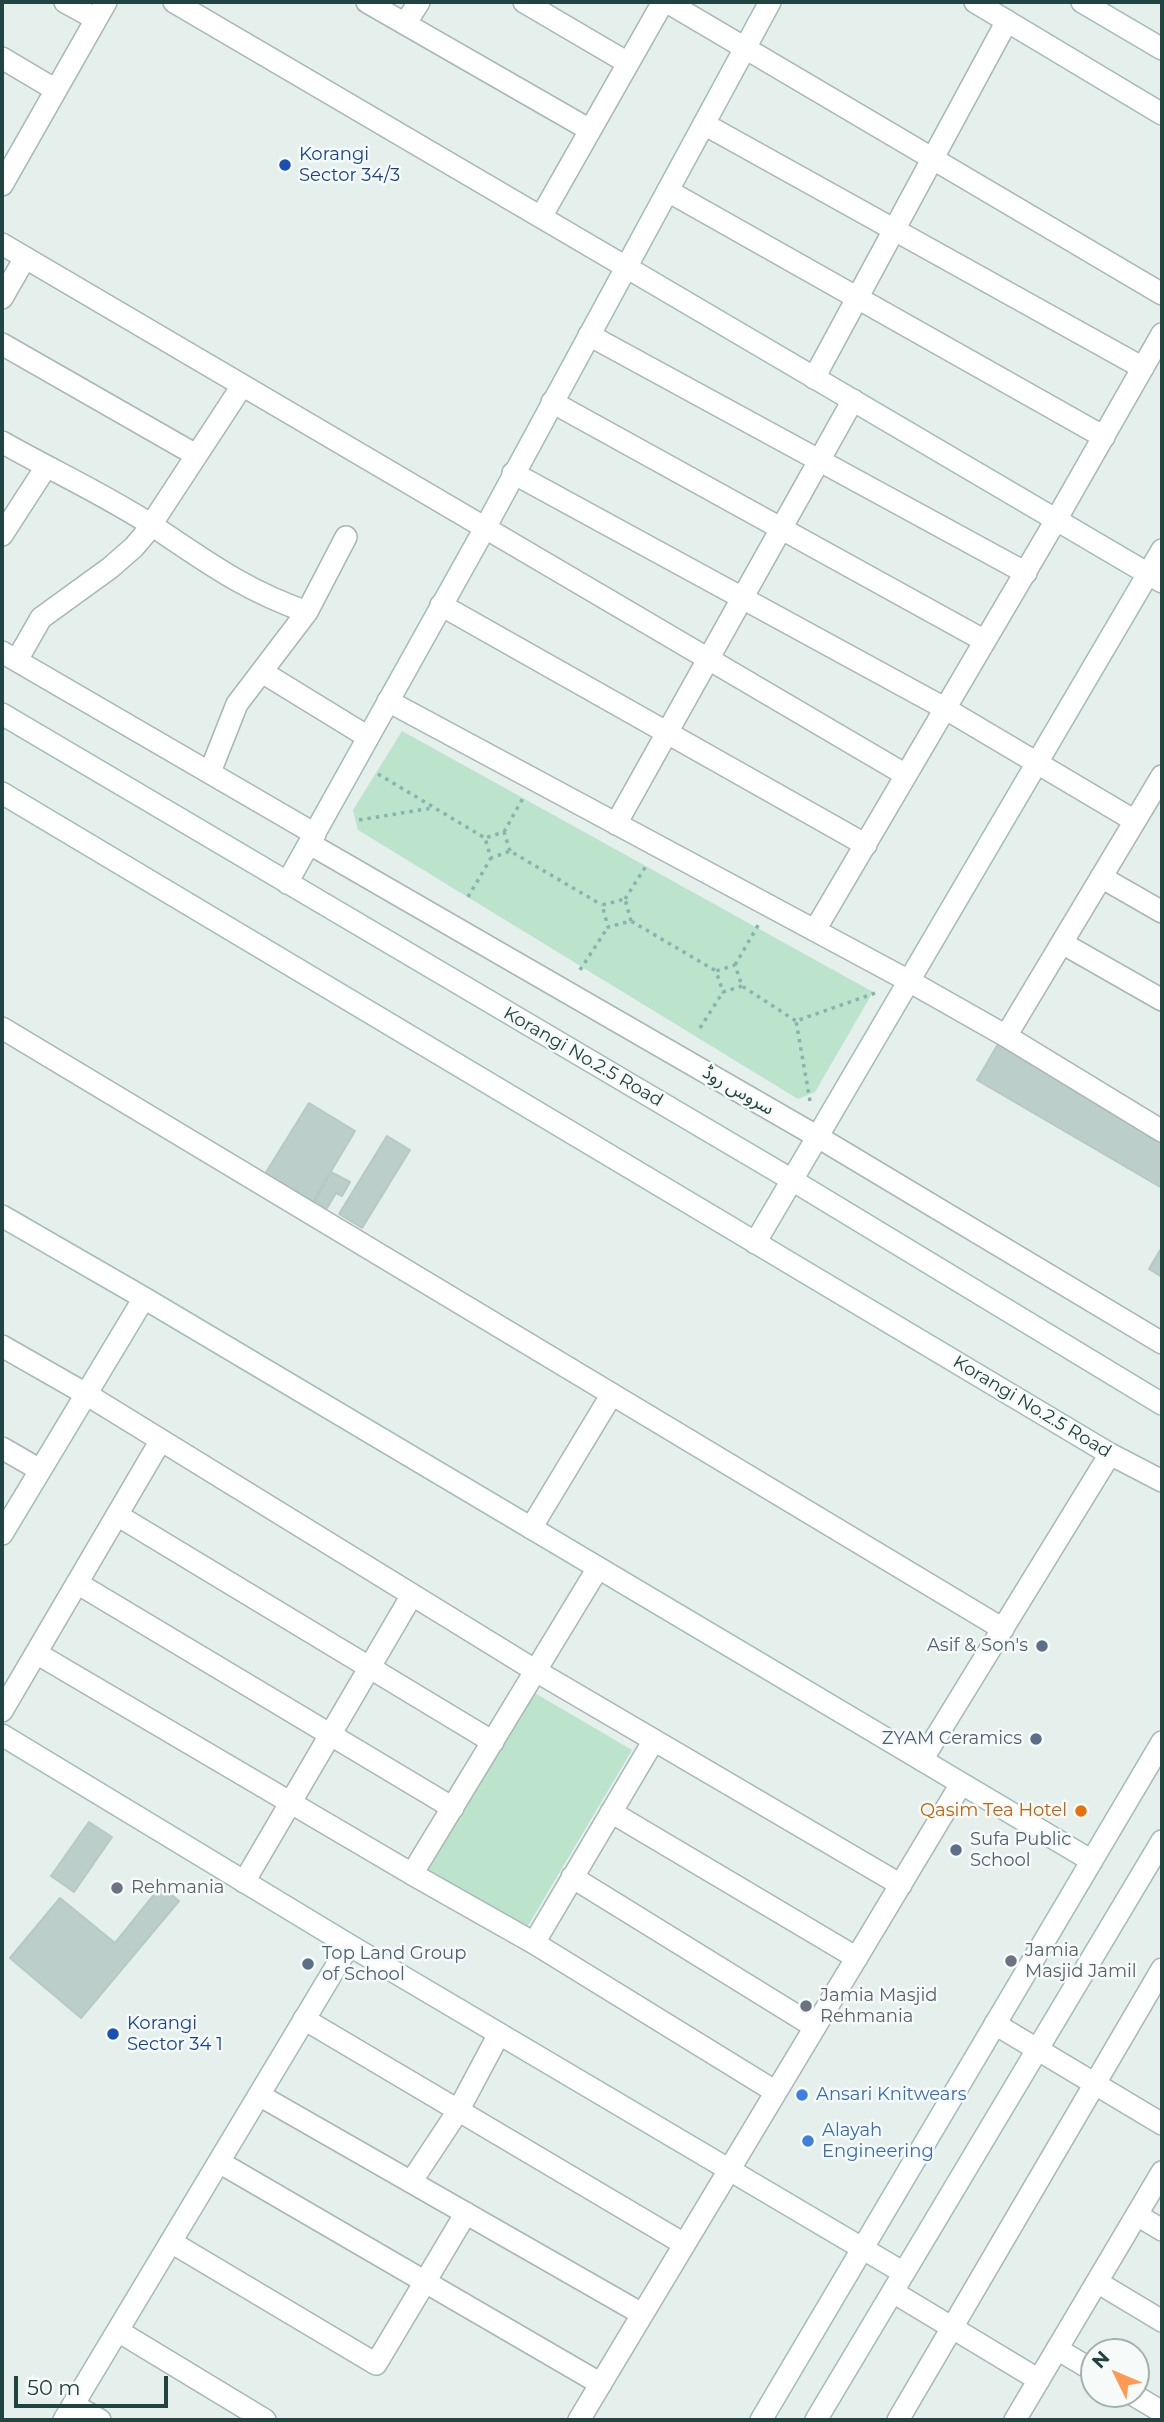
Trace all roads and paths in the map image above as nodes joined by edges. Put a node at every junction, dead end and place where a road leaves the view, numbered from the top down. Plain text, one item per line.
1 (65, 2) edge
2 (174, 2) edge
3 (367, 2) edge
4 (419, 2) edge
5 (524, 2) edge
6 (665, 2) edge
7 (770, 2) edge
8 (975, 2) edge
9 (1082, 2) edge
10 (101, 11) edge
11 (1007, 21) junction
12 (405, 24) junction
13 (746, 49) junction
14 (1162, 49) edge
15 (2, 58) edge
16 (628, 63) junction
17 (56, 90) junction
18 (1162, 114) edge
19 (704, 124) junction
20 (590, 130) junction
21 (10, 152) edge
22 (932, 158) junction
23 (2, 186) edge
24 (668, 191) junction
25 (541, 217) junction
26 (894, 230) junction
27 (2, 244) edge
28 (25, 258) junction
29 (626, 267) junction
30 (1162, 294) edge
31 (2, 298) edge
32 (857, 298) junction
33 (1162, 334) edge
34 (589, 335) junction
35 (2, 344) edge
36 (1143, 368) junction
37 (814, 378) junction
38 (242, 386) junction
39 (853, 400) junction
40 (552, 402) junction
41 (1104, 437) junction
42 (2, 442) edge
43 (196, 455) junction
44 (820, 460) junction
45 (46, 467) junction
46 (513, 473) junction
47 (1056, 520) junction
48 (151, 525) junction
49 (485, 528) junction
50 (781, 529) junction
51 (2, 534) edge
52 (346, 537) dead end
53 (1162, 550) edge
54 (1026, 573) junction
55 (1155, 578) edge
56 (743, 598) junction
57 (441, 605) junction
58 (307, 612) junction
59 (985, 642) junction
60 (9, 656) edge
61 (708, 659) junction
62 (262, 672) junction
63 (388, 701) junction
64 (946, 709) junction
65 (2, 714) edge
66 (667, 732) junction
67 (368, 737) junction
68 (1037, 764) junction
69 (210, 772) junction
70 (378, 774) dead end
71 (906, 775) junction
72 (1162, 776) edge
73 (2, 793) edge
74 (523, 798) dead end
75 (434, 808) junction
76 (1147, 815) edge
77 (359, 820) dead end
78 (616, 824) junction
79 (504, 832) junction
80 (485, 838) junction
81 (313, 839) junction
82 (866, 845) junction
83 (510, 852) junction
84 (491, 858) junction
85 (646, 866) dead end
86 (1101, 877) junction
87 (287, 883) junction
88 (468, 897) dead end
89 (625, 899) junction
90 (602, 905) junction
91 (1162, 912) edge
92 (631, 921) junction
93 (760, 922) dead end
94 (608, 927) junction
95 (815, 930) junction
96 (1062, 943) junction
97 (734, 965) junction
98 (580, 970) dead end
99 (716, 971) junction
100 (909, 981) junction
101 (741, 986) junction
102 (723, 992) junction
103 (878, 992) dead end
104 (1162, 1000) edge
105 (796, 1021) junction
106 (2, 1028) edge
107 (700, 1028) dead end
108 (1006, 1036) junction
109 (810, 1101) dead end
110 (1162, 1131) edge
111 (818, 1137) junction
112 (792, 1181) junction
113 (2, 1216) edge
114 (755, 1243) junction
115 (144, 1298) junction
116 (1162, 1343) edge
117 (2, 1346) edge
118 (86, 1394) junction
119 (612, 1394) junction
120 (1162, 1404) edge
121 (160, 1440) junction
122 (2, 1448) edge
123 (1110, 1454) junction
124 (40, 1470) junction
125 (1162, 1481) edge
126 (117, 1515) junction
127 (531, 1528) junction
128 (2, 1534) edge
129 (598, 1568) junction
130 (76, 1583) junction
131 (412, 1595) junction
132 (1003, 1629) junction
133 (36, 1653) junction
134 (370, 1668) junction
135 (536, 1671) junction
136 (2, 1711) edge
137 (2, 1735) edge
138 (330, 1735) junction
139 (654, 1740) junction
140 (493, 1742) junction
141 (1162, 1742) edge
142 (922, 1760) junction
143 (961, 1784) junction
144 (291, 1802) junction
145 (453, 1808) junction
146 (611, 1812) junction
147 (1162, 1841) edge
148 (1092, 1861) junction
149 (412, 1874) junction
150 (572, 1877) junction
151 (244, 1882) junction
152 (901, 1885) junction
153 (534, 1943) junction
154 (349, 1945) junction
155 (857, 1958) junction
156 (1162, 1969) edge
157 (304, 2019) junction
158 (995, 2024) junction
159 (815, 2027) junction
160 (499, 2034) junction
161 (1038, 2049) junction
162 (1094, 2082) junction
163 (776, 2092) junction
164 (259, 2095) junction
165 (458, 2111) junction
166 (1162, 2123) edge
167 (219, 2162) junction
168 (729, 2171) junction
169 (1162, 2172) edge
170 (411, 2182) junction
171 (466, 2213) junction
172 (1136, 2215) junction
173 (1162, 2230) edge
174 (171, 2242) junction
175 (684, 2244) junction
176 (862, 2248) junction
177 (904, 2273) junction
178 (426, 2282) junction
179 (1097, 2282) junction
180 (893, 2292) junction
181 (642, 2315) junction
182 (1162, 2321) edge
183 (952, 2328) junction
184 (118, 2331) junction
185 (1057, 2349) junction
186 (1080, 2363) edge
187 (1039, 2380) junction
188 (601, 2384) junction
189 (69, 2413) edge
190 (100, 2420) edge
191 (265, 2420) edge
192 (579, 2420) edge
193 (761, 2420) edge
194 (816, 2420) edge
195 (898, 2420) edge
196 (1015, 2420) edge

1 - 10 street
2 - 25 street
3 - 12 street
4 - 12 street
5 - 16 street
6 - 13 street
6 - 16 street
7 - 13 street
8 - 11 street
9 - 14 street
10 - 17 street
11 - 18 street
11 - 22 street
12 - 20 street
13 - 19 street
13 - 22 street
15 - 17 street
16 - 20 street
17 - 21 street
19 - 24 street
19 - 26 street
20 - 25 street
21 - 23 street
22 - 26 street
22 - 30 street
24 - 29 street
24 - 32 street
25 - 29 street
26 - 32 street
26 - 36 street
27 - 28 street
28 - 31 street
28 - 38 street
29 - 34 street
29 - 37 street
32 - 37 street
32 - 41 street
33 - 36 street
34 - 40 street
34 - 44 street
35 - 43 street
36 - 41 street
37 - 39 street
38 - 43 street
38 - 49 street
39 - 44 street
39 - 47 street
40 - 46 street
40 - 50 street
41 - 47 street
42 - 45 street
43 - 48 street
44 - 50 street
44 - 54 street
45 - 48 street
45 - 51 street
46 - 49 street
46 - 56 street
47 - 54 street
47 - 55 street
48 - 58 street
48 - 60 street
49 - 57 street
49 - 61 street
50 - 56 street
50 - 59 street
52 - 58 street
53 - 55 street
54 - 59 street
55 - 68 street
56 - 61 street
56 - 64 street
57 - 63 street
57 - 66 street
58 - 62 street
59 - 64 street
60 - 69 street, سروس روڈ
61 - 66 street
61 - 71 street
62 - 67 street
62 - 69 street
63 - 67 street
63 - 78 street
64 - 68 street
64 - 71 street
65 - 87 street, Korangi No.2.5 Road
66 - 78 street
66 - 82 street
67 - 81 street
68 - 76 street
68 - 100 street
69 - 81 street, سروس روڈ
70 - 75 path
71 - 82 street
72 - 76 street
73 - 114 street, Korangi No.2.5 Road
74 - 79 path
75 - 77 path
75 - 80 path
76 - 86 street
78 - 95 street
79 - 80 path
79 - 83 path
80 - 84 path
81 - 87 street
81 - 111 street, سروس روڈ
82 - 95 street
83 - 84 path
83 - 90 path
84 - 88 path
85 - 89 path
86 - 91 street
86 - 96 street
87 - 112 street, Korangi No.2.5 Road
89 - 90 path
89 - 92 path
90 - 94 path
92 - 94 path
92 - 99 path
93 - 97 path
94 - 98 path
95 - 100 street
96 - 104 street
96 - 108 street
97 - 99 path
97 - 101 path
99 - 102 path
100 - 108 street
100 - 111 street
101 - 102 path
101 - 105 path
102 - 107 path
103 - 105 path
105 - 109 path
106 - 119 street
108 - 110 street
111 - 112 street
111 - 116 street, سروس روڈ
112 - 114 street
112 - 120 street, Korangi No.2.5 Road
113 - 115 street
114 - 123 street, Korangi No.2.5 Road
115 - 118 street
115 - 127 street
117 - 118 street
118 - 121 street
118 - 124 street
119 - 127 street
119 - 132 street
121 - 126 street
121 - 131 street
122 - 124 street
123 - 125 street, Korangi No.2.5 Road
123 - 132 street
124 - 128 street
126 - 130 street
126 - 134 street
127 - 129 street
129 - 135 street
129 - 142 street
130 - 133 street
130 - 138 street
131 - 134 street
131 - 135 street
132 - 142 street
133 - 136 street
133 - 144 street
134 - 138 street
134 - 140 street
135 - 139 street
135 - 140 street
137 - 151 street
138 - 144 street
138 - 145 street
139 - 146 street
139 - 152 street
140 - 145 street
141 - 148 street
142 - 143 street
143 - 148 street
143 - 152 street
144 - 149 street
144 - 151 street
145 - 149 street
146 - 150 street
146 - 155 street
147 - 161 street
148 - 158 street
149 - 153 street
150 - 153 street
150 - 159 street
151 - 154 street
152 - 155 street
153 - 163 street
154 - 157 street
154 - 160 street
155 - 159 street
156 - 162 street
157 - 164 street
157 - 165 street
158 - 161 street
158 - 176 street
159 - 163 street
160 - 165 street
160 - 168 street
161 - 162 street
161 - 177 street
162 - 166 street
162 - 183 street
163 - 168 street
164 - 167 street
164 - 170 street
165 - 170 street
165 - 175 street
167 - 174 street
167 - 178 street
168 - 175 street
168 - 176 street
169 - 172 street
170 - 171 street
171 - 178 street
171 - 181 street
172 - 173 street
172 - 179 street
174 - 178 street
174 - 184 street
175 - 181 street
176 - 177 street
176 - 193 street
177 - 180 street
178 - 188 street
179 - 182 street
179 - 185 street
180 - 183 street
180 - 194 street
181 - 188 street
183 - 187 street
183 - 195 street
184 - 189 street
184 - 191 street
185 - 186 street
185 - 187 street
187 - 196 street
188 - 192 street
189 - 190 street

